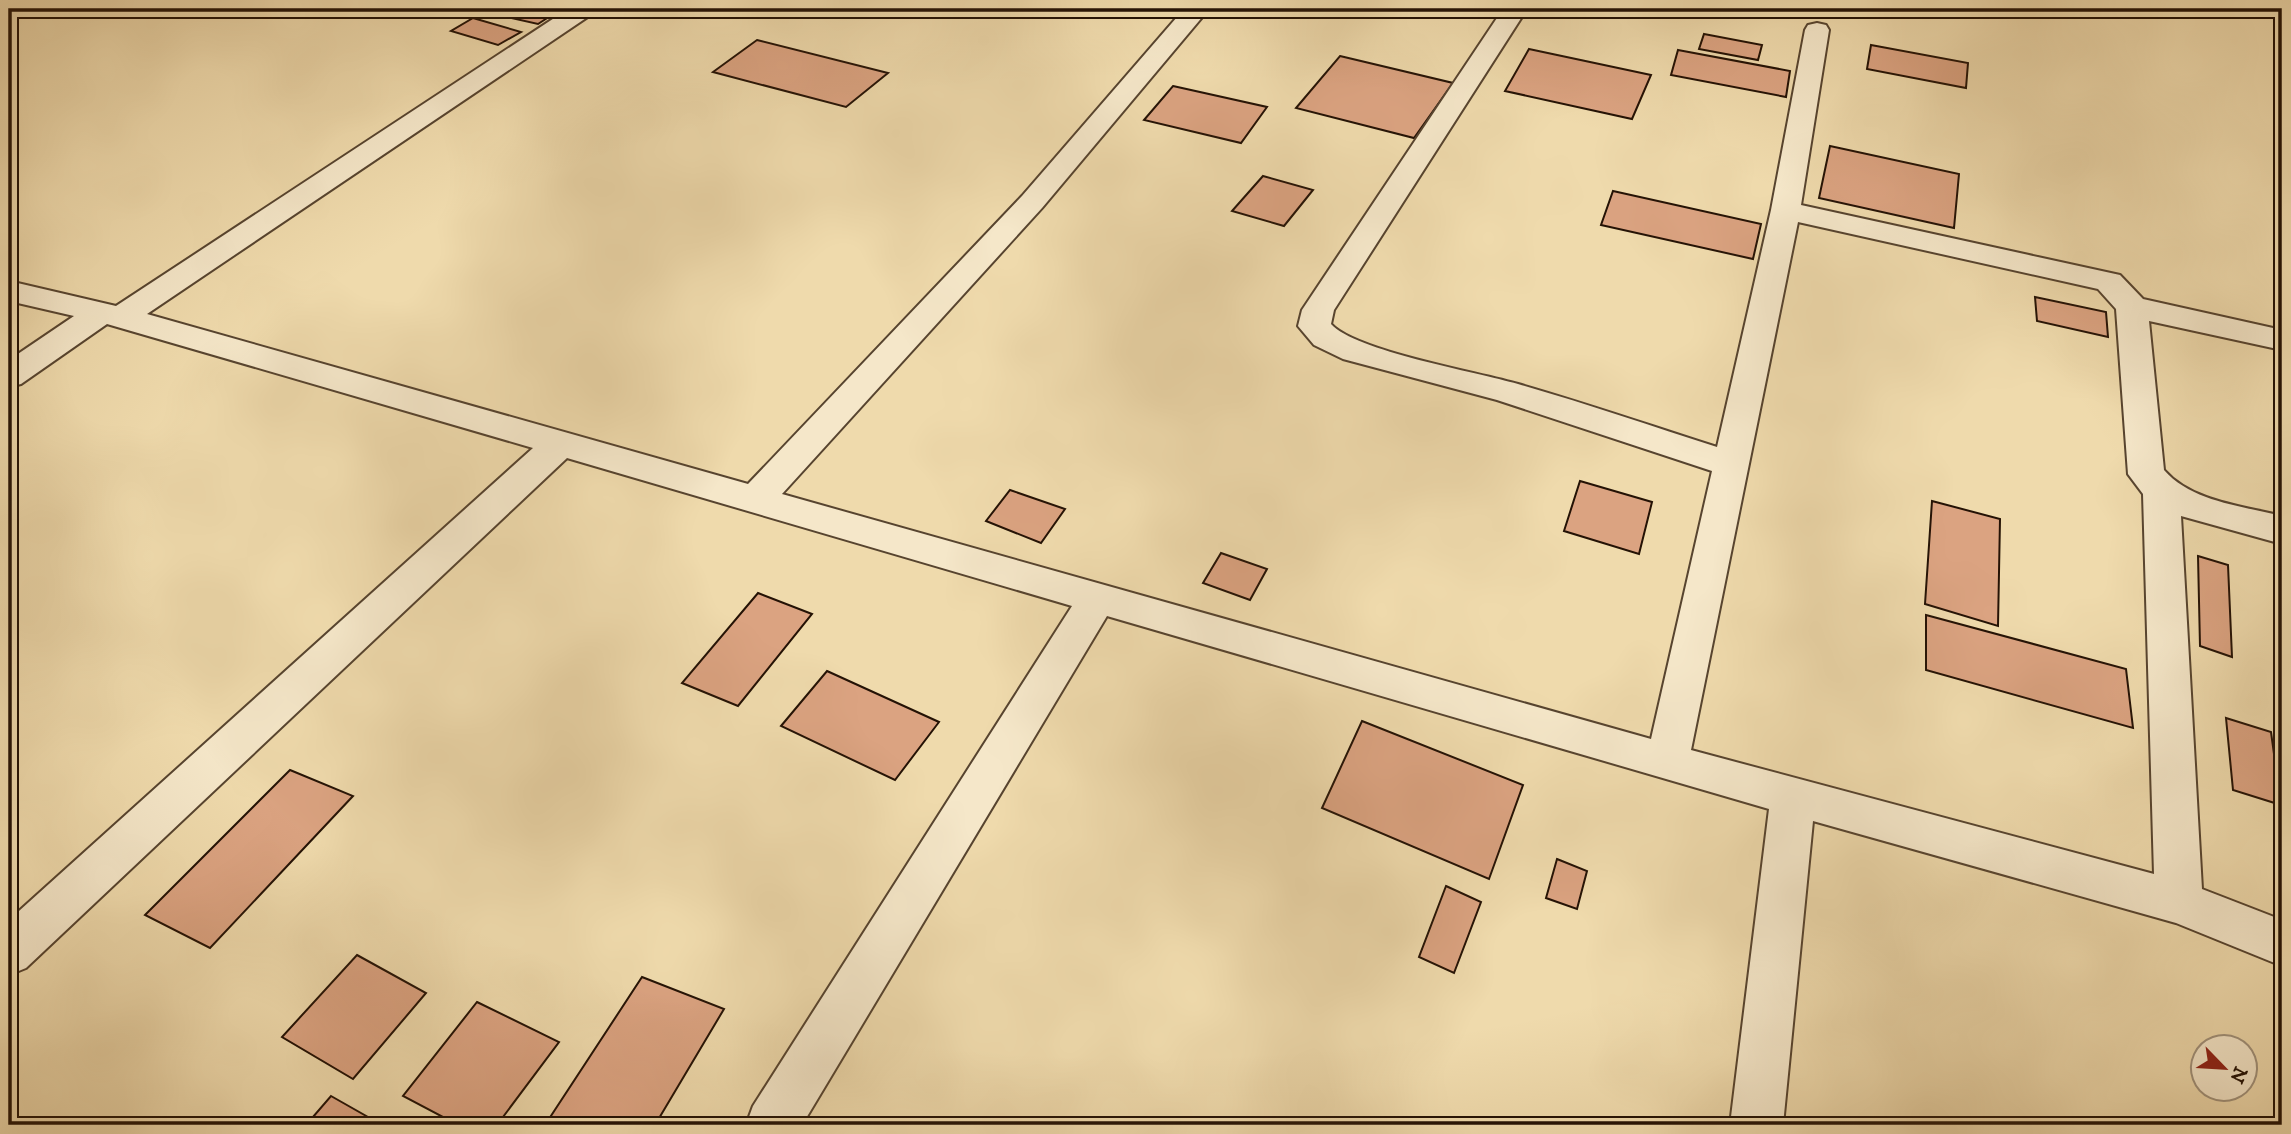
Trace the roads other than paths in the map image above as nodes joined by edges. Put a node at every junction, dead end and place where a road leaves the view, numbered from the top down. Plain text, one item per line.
1 (584, 9) edge
2 (1197, 9) edge
3 (1515, 9) edge
4 (1817, 30) dead end
5 (1786, 210) junction
6 (9, 291) edge
7 (2132, 307) junction
8 (111, 314) junction
9 (2282, 340) edge
10 (9, 376) edge
11 (561, 443) junction
12 (1731, 464) junction
13 (2161, 491) junction
14 (756, 499) junction
15 (2282, 530) edge
16 (1098, 597) junction
17 (1667, 762) junction
18 (1793, 796) junction
19 (2179, 902) junction
20 (2282, 943) edge
21 (9, 952) edge
22 (772, 1125) edge
23 (1756, 1125) edge

1 - 8 street
2 - 14 street
3 - 12 street
4 - 5 street
5 - 7 street
5 - 12 street
6 - 8 street
7 - 9 street
7 - 13 street
8 - 10 street
8 - 11 street
11 - 14 street
11 - 21 street
12 - 17 street
13 - 15 street
13 - 19 street
14 - 16 street
16 - 17 street
16 - 22 street
17 - 18 street
18 - 19 street
18 - 23 street
19 - 20 street

